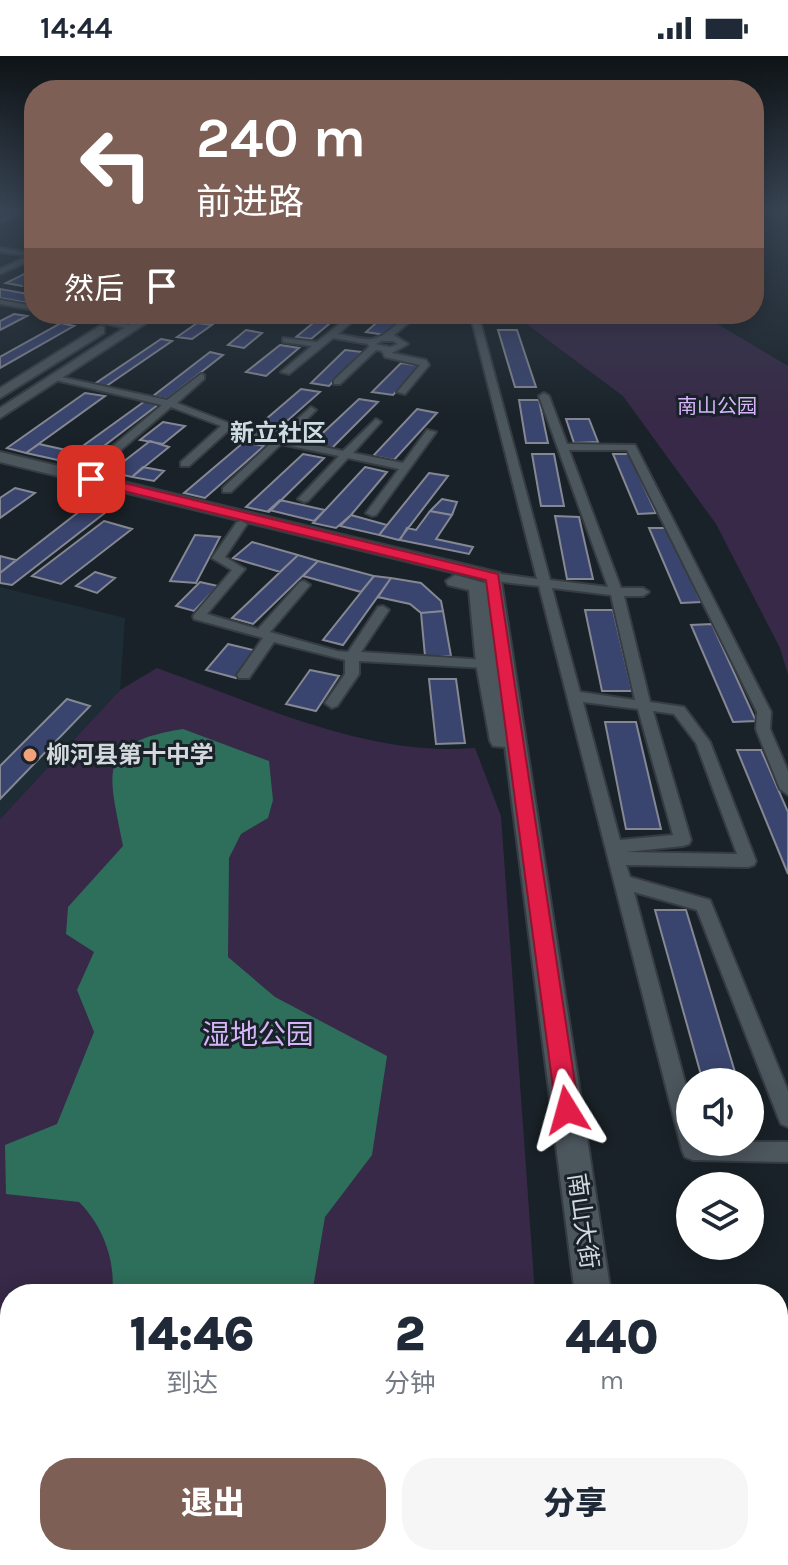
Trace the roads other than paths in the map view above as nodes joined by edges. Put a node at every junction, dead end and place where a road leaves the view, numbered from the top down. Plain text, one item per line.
1 (0, 302) edge
2 (24, 306) edge
3 (109, 324) edge
4 (125, 324) edge
5 (345, 324) edge
6 (403, 324) edge
7 (477, 324) edge
8 (331, 335) junction
9 (387, 337) junction
10 (286, 340) dead end
11 (320, 345) junction
12 (373, 345) junction
13 (386, 350) junction
14 (286, 372) dead end
15 (201, 377) dead end
16 (56, 379) junction
17 (337, 382) dead end
18 (402, 392) dead end
19 (0, 394) edge
20 (544, 396) dead end
21 (169, 404) junction
22 (311, 410) dead end
23 (0, 414) edge
24 (376, 422) dead end
25 (227, 426) junction
26 (431, 432) dead end
27 (280, 441) junction
28 (563, 447) junction
29 (111, 453) dead end
30 (346, 454) junction
31 (0, 457) edge
32 (185, 464) dead end
33 (0, 466) edge
34 (406, 467) junction
35 (227, 490) dead end
36 (304, 499) dead end
37 (372, 513) dead end
38 (241, 524) junction
39 (485, 582) junction
40 (304, 585) dead end
41 (545, 585) junction
42 (616, 592) junction
43 (643, 592) dead end
44 (383, 610) dead end
45 (266, 635) junction
46 (352, 656) junction
47 (486, 664) junction
48 (244, 675) dead end
49 (574, 696) junction
50 (332, 703) dead end
51 (644, 706) junction
52 (788, 789) edge
53 (615, 853) junction
54 (623, 882) junction
55 (676, 1087) edge
56 (788, 1117) edge
57 (764, 1151) edge
58 (788, 1152) edge
59 (576, 1284) edge
60 (591, 1284) edge

1 - 2 street
3 - 19 street
4 - 16 street
5 - 8 street
6 - 9 street
7 - 41 street
8 - 11 street
8 - 12 street
9 - 12 street
9 - 13 street
10 - 11 street
11 - 14 street
12 - 13 street
12 - 17 street
13 - 18 street
15 - 21 street
16 - 21 street
16 - 23 street
20 - 28 street
21 - 25 street
21 - 29 street
22 - 27 street
24 - 30 street
25 - 27 street
25 - 32 street
26 - 34 street
27 - 30 street
27 - 35 street
28 - 42 street
28 - 52 street
30 - 34 street
30 - 36 street
31 - 39 street
33 - 38 street
34 - 37 street
38 - 39 street
38 - 45 street
39 - 41 street
39 - 47 street, 南山大街
39 - 60 street, 南山大街
40 - 45 street
41 - 42 street
41 - 49 street
42 - 43 street
42 - 51 street
44 - 46 street
45 - 46 street
45 - 48 street
46 - 47 street
46 - 50 street
47 - 59 street, 南山大街
49 - 51 street
49 - 53 street
51 - 53 street
51 - 53 street
53 - 54 street
54 - 55 street
54 - 56 street
57 - 58 street

